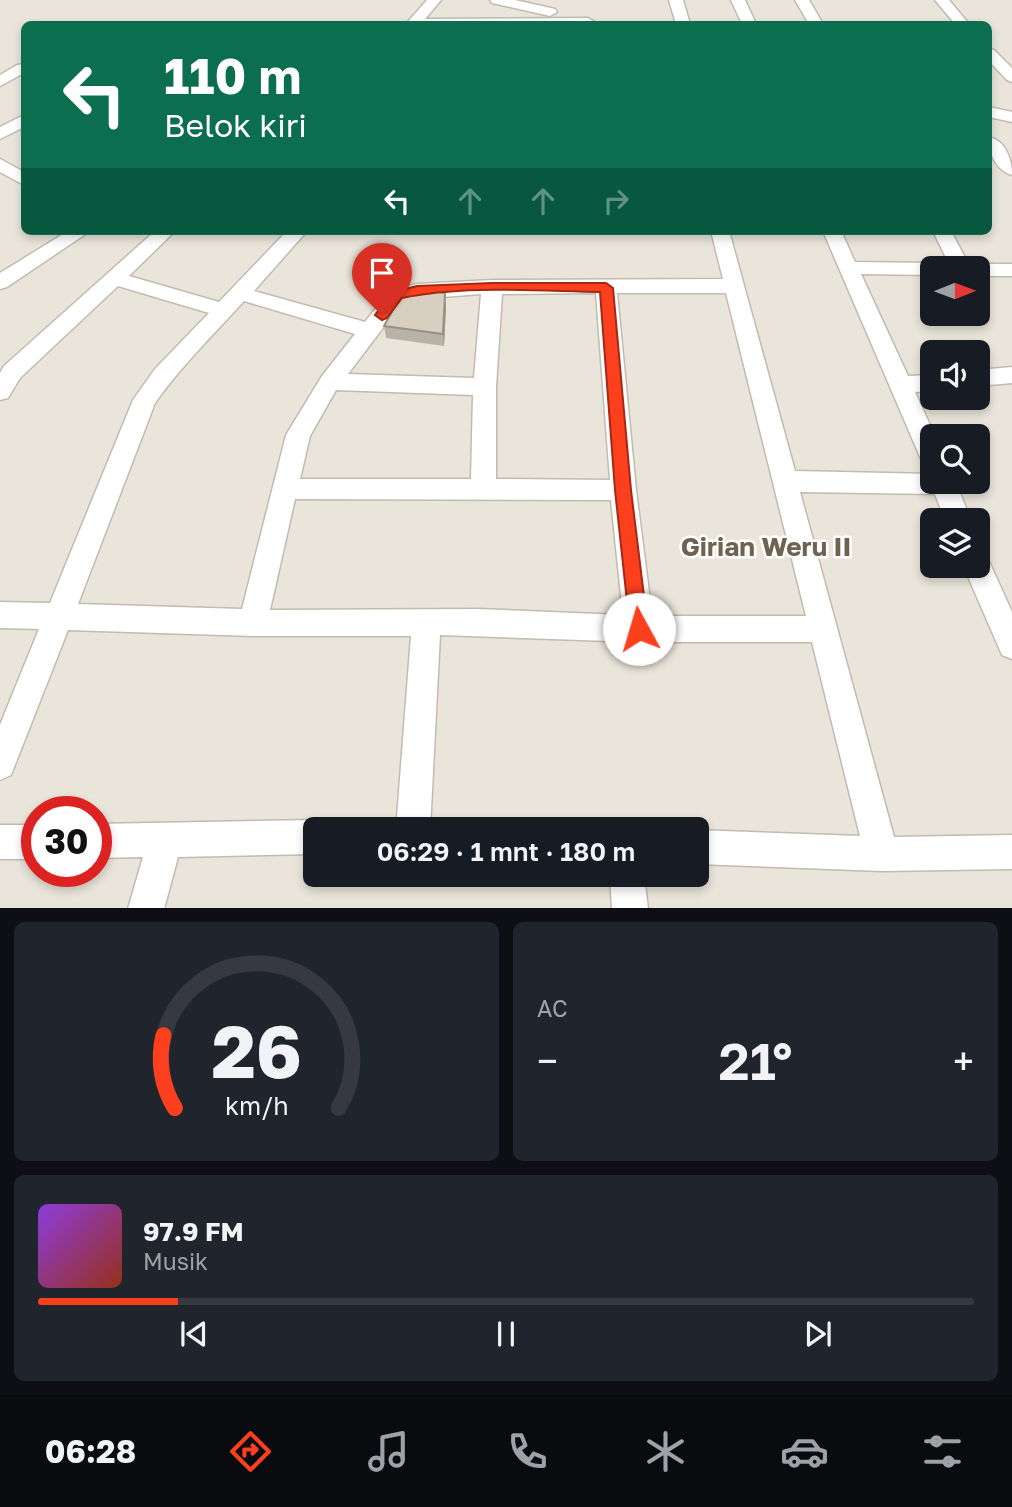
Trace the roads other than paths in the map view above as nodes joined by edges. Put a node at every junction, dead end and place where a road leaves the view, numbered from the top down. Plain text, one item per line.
1 (434, 0) edge
2 (497, 0) edge
3 (676, 0) edge
4 (737, 0) edge
5 (802, 0) edge
6 (942, 0) edge
7 (416, 21) edge
8 (585, 21) edge
9 (682, 21) edge
10 (748, 21) edge
11 (814, 21) edge
12 (960, 21) edge
13 (992, 56) edge
14 (0, 64) edge
15 (21, 68) edge
16 (21, 69) edge
17 (1012, 76) edge
18 (0, 81) edge
19 (992, 113) edge
20 (1012, 117) edge
21 (21, 122) edge
22 (0, 134) edge
23 (992, 146) edge
24 (0, 164) edge
25 (1012, 170) edge
26 (21, 178) edge
27 (74, 235) edge
28 (162, 235) edge
29 (294, 235) edge
30 (721, 235) edge
31 (834, 235) edge
32 (944, 235) edge
33 (955, 256) edge
34 (849, 268) junction
35 (920, 269) edge
36 (990, 270) edge
37 (1012, 270) edge
38 (115, 278) junction
39 (1, 280) edge
40 (733, 286) junction
41 (492, 287) junction
42 (606, 288) junction
43 (234, 303) junction
44 (371, 331) junction
45 (1012, 375) edge
46 (990, 377) edge
47 (330, 382) junction
48 (920, 384) edge
49 (901, 386) junction
50 (485, 387) junction
51 (0, 392) edge
52 (920, 429) edge
53 (784, 481) junction
54 (920, 482) edge
55 (483, 488) junction
56 (285, 489) junction
57 (623, 490) junction
58 (986, 578) edge
59 (1003, 604) edge
60 (0, 615) edge
61 (60, 617) junction
62 (426, 622) junction
63 (253, 623) junction
64 (639, 629) junction
65 (823, 629) junction
66 (1012, 645) edge
67 (0, 764) edge
68 (414, 817) edge
69 (303, 837) edge
70 (165, 840) junction
71 (112, 841) edge
72 (0, 842) edge
73 (21, 842) edge
74 (709, 847) edge
75 (1012, 852) edge
76 (882, 854) junction
77 (628, 887) edge
78 (146, 908) edge
79 (630, 908) edge

1 - 7 street
2 - 8 street
3 - 9 street
4 - 10 street
5 - 11 street
6 - 12 street
13 - 17 street
14 - 15 street
16 - 18 street
19 - 20 street
21 - 22 street
23 - 25 street
24 - 26 street
27 - 39 street
28 - 38 street
29 - 43 street
30 - 40 street
31 - 34 street
32 - 33 street
34 - 35 street
34 - 49 street
36 - 37 street
38 - 43 street
38 - 51 street
40 - 42 street
40 - 53 street
41 - 42 street
41 - 44 street
41 - 50 street
42 - 57 street
43 - 44 street
43 - 61 street
44 - 47 street
45 - 46 street
47 - 50 street
47 - 56 street
48 - 49 street
49 - 52 street
50 - 55 street
53 - 54 street
53 - 65 street
55 - 56 street
55 - 57 street
56 - 63 street
57 - 64 street
58 - 59 street
59 - 66 street
60 - 61 street
61 - 63 street
61 - 67 street
62 - 63 street
62 - 64 street
62 - 68 street
64 - 65 street
65 - 76 street
69 - 70 street
70 - 71 street
70 - 78 street
72 - 73 street
74 - 76 street
75 - 76 street
77 - 79 street

